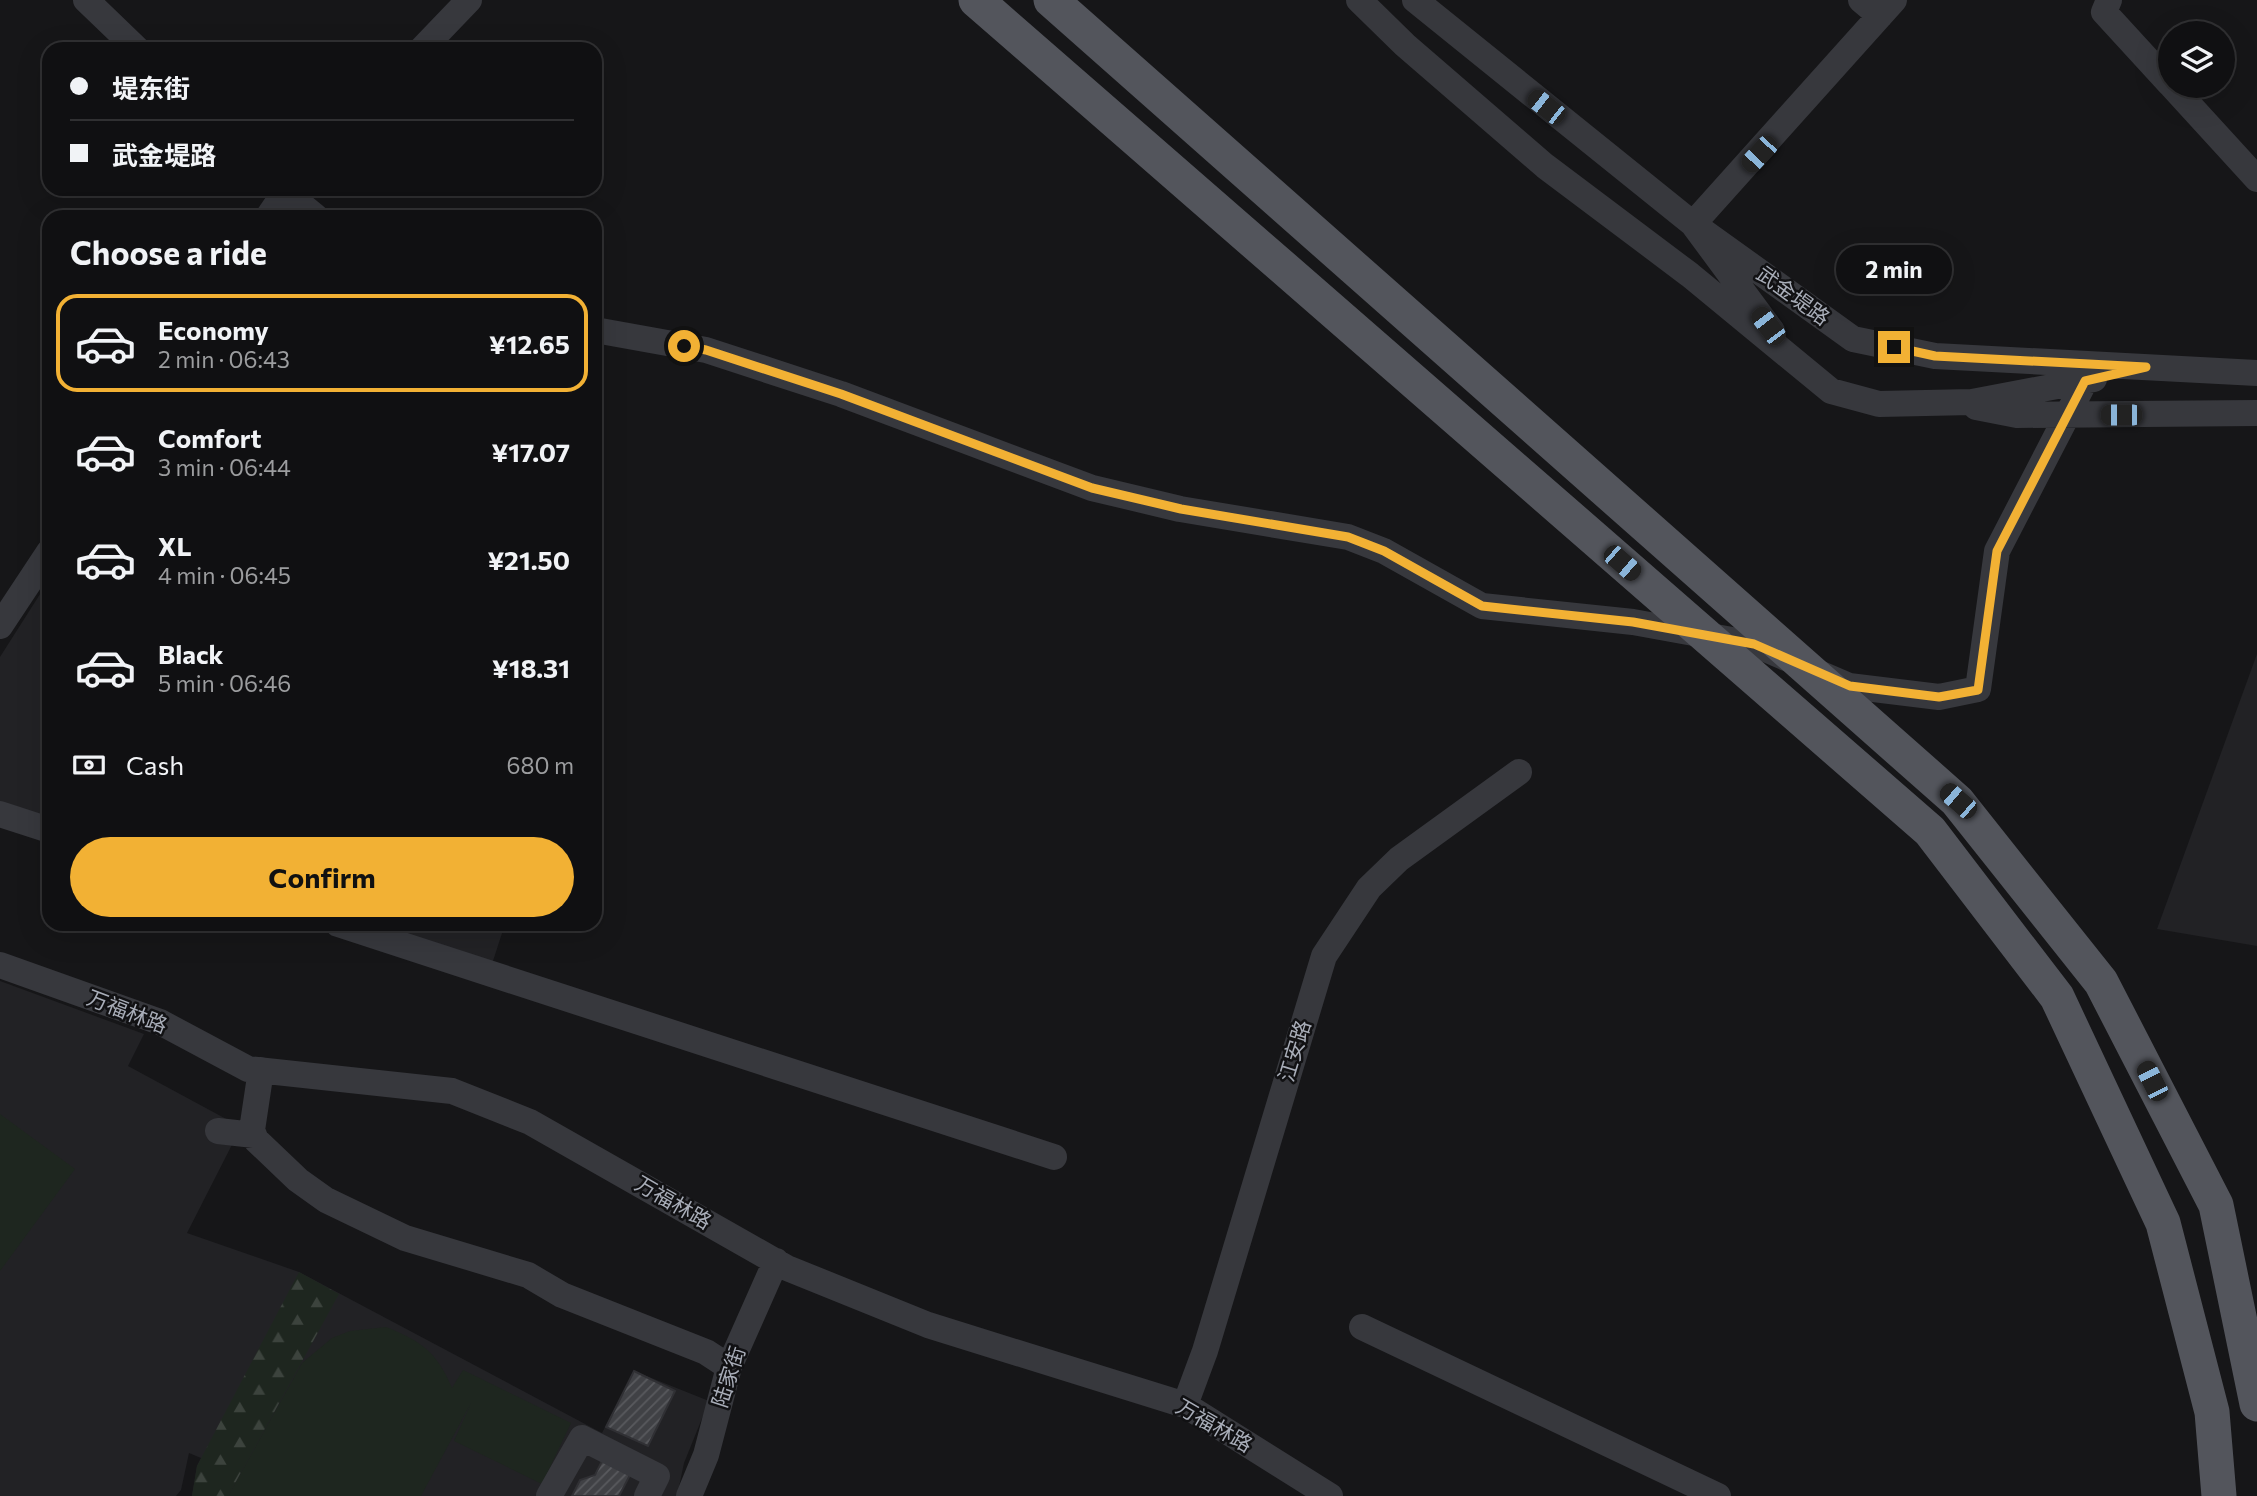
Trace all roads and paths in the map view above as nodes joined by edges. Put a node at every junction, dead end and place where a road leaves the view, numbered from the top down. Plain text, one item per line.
1 (86, 0) edge
2 (469, 0) edge
3 (976, 0) edge
4 (1051, 0) edge
5 (1359, 0) edge
6 (1415, 0) edge
7 (2109, 0) edge
8 (1878, 5) edge
9 (130, 42) edge
10 (429, 42) edge
11 (2158, 71) edge
12 (2183, 98) edge
13 (2257, 179) edge
14 (291, 196) edge
15 (308, 210) edge
16 (1693, 224) junction
17 (602, 331) edge
18 (1798, 366) junction
19 (2146, 367) junction
20 (2257, 373) edge
21 (2085, 381) junction
22 (1954, 403) junction
23 (2257, 413) edge
24 (2067, 415) junction
25 (42, 563) edge
26 (0, 626) edge
27 (1705, 635) junction
28 (1804, 666) junction
29 (1519, 772) dead end
30 (0, 814) edge
31 (42, 828) edge
32 (359, 931) edge
33 (0, 965) edge
34 (261, 1070) junction
35 (218, 1131) dead end
36 (254, 1135) junction
37 (1054, 1157) dead end
38 (776, 1261) junction
39 (1362, 1327) dead end
40 (729, 1367) junction
41 (2257, 1404) edge
42 (1185, 1405) junction
43 (549, 1496) edge
44 (647, 1496) edge
45 (689, 1496) edge
46 (1329, 1496) edge
47 (1718, 1496) edge
48 (2219, 1496) edge

1 - 9 street
2 - 10 street
3 - 27 main road
4 - 28 main road
5 - 18 street
6 - 16 street, 武金堤路
7 - 11 street
8 - 16 street
12 - 13 street
14 - 15 street
16 - 18 street
16 - 19 street, 武金堤路
17 - 27 street
18 - 22 street
19 - 20 street, 武金堤路
19 - 21 street
21 - 22 street
21 - 24 street
22 - 24 street
23 - 24 street
24 - 28 street
25 - 26 street
27 - 28 street
27 - 48 main road
28 - 41 main road
29 - 42 street, 江安路
30 - 31 street
32 - 37 street
33 - 34 street, 万福林路
34 - 36 street
34 - 38 street, 万福林路
35 - 36 street
36 - 40 street
38 - 40 street, 陆家街
38 - 42 street, 万福林路
39 - 47 street
40 - 45 street, 陆家街
42 - 46 street, 万福林路
43 - 44 street

